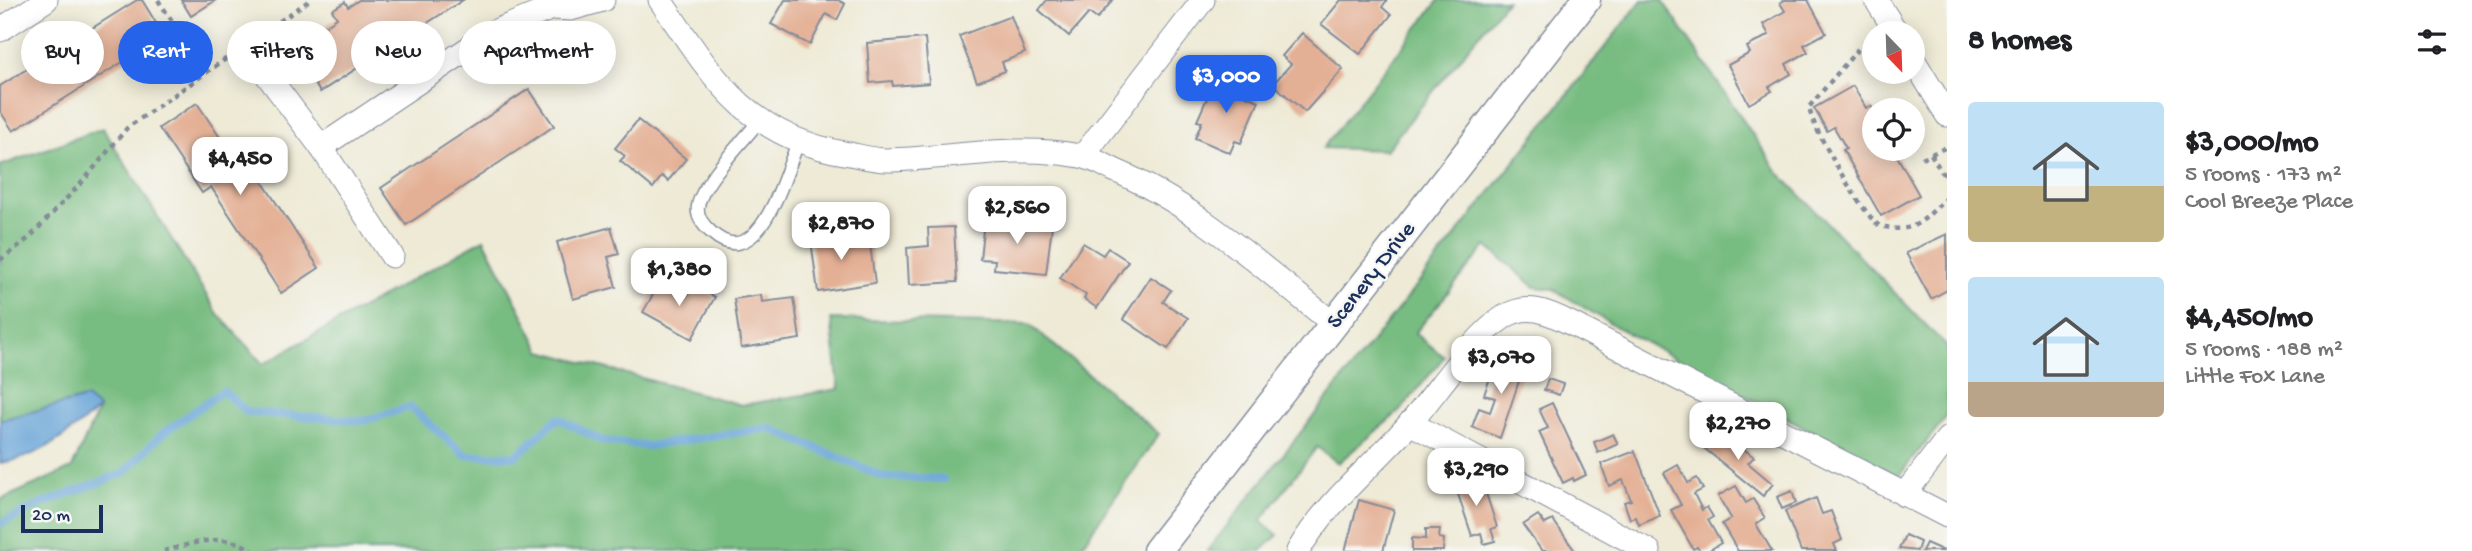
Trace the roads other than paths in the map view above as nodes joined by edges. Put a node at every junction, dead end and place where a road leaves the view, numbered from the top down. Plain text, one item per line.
1 (46, 0) edge
2 (603, 0) edge
3 (660, 0) edge
4 (1203, 0) edge
5 (1586, 0) edge
6 (1876, 0) edge
7 (1889, 21) edge
8 (0, 30) edge
9 (1925, 79) edge
10 (274, 84) edge
11 (1947, 115) edge
12 (760, 120) junction
13 (799, 140) junction
14 (321, 147) junction
15 (1083, 156) junction
16 (392, 256) dead end
17 (1335, 324) junction
18 (1410, 423) junction
19 (1947, 439) edge
20 (1904, 495) junction
21 (1947, 516) edge
22 (1157, 551) edge
23 (1298, 551) edge
24 (1649, 551) edge

1 - 8 street
2 - 14 street
3 - 12 street
4 - 15 street
5 - 17 street, Scenery Drive
6 - 7 street
9 - 11 street
10 - 14 street
12 - 13 street
12 - 13 lane
13 - 15 street
14 - 16 street
15 - 17 street
17 - 22 street, Scenery Drive
18 - 20 street
18 - 23 street
18 - 24 street
19 - 20 street
20 - 21 street

